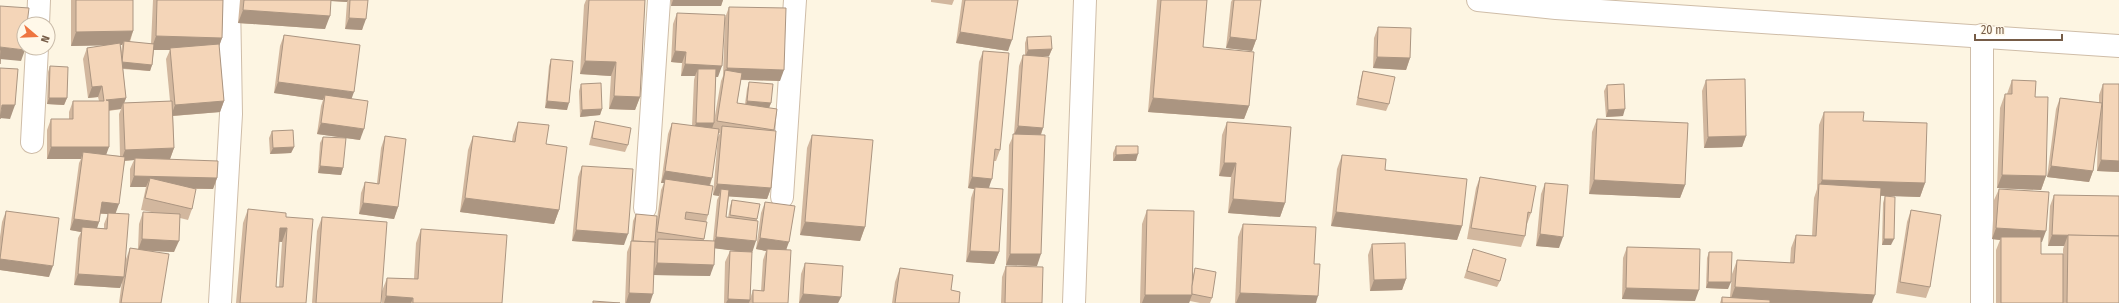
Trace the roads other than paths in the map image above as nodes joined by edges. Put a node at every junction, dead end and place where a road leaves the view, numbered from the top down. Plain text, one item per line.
1 (39, 0) edge
2 (229, 0) edge
3 (659, 0) edge
4 (795, 0) edge
5 (1085, 0) edge
6 (1478, 0) edge
7 (38, 16) edge
8 (1982, 35) junction
9 (2119, 46) edge
10 (37, 56) edge
11 (32, 142) dead end
12 (782, 197) dead end
13 (645, 208) dead end
14 (220, 303) edge
15 (1074, 303) edge
16 (1982, 303) edge

1 - 7 street
2 - 14 street
3 - 13 street
4 - 12 street
5 - 15 street
6 - 8 street
8 - 9 street
8 - 16 street
10 - 11 street

